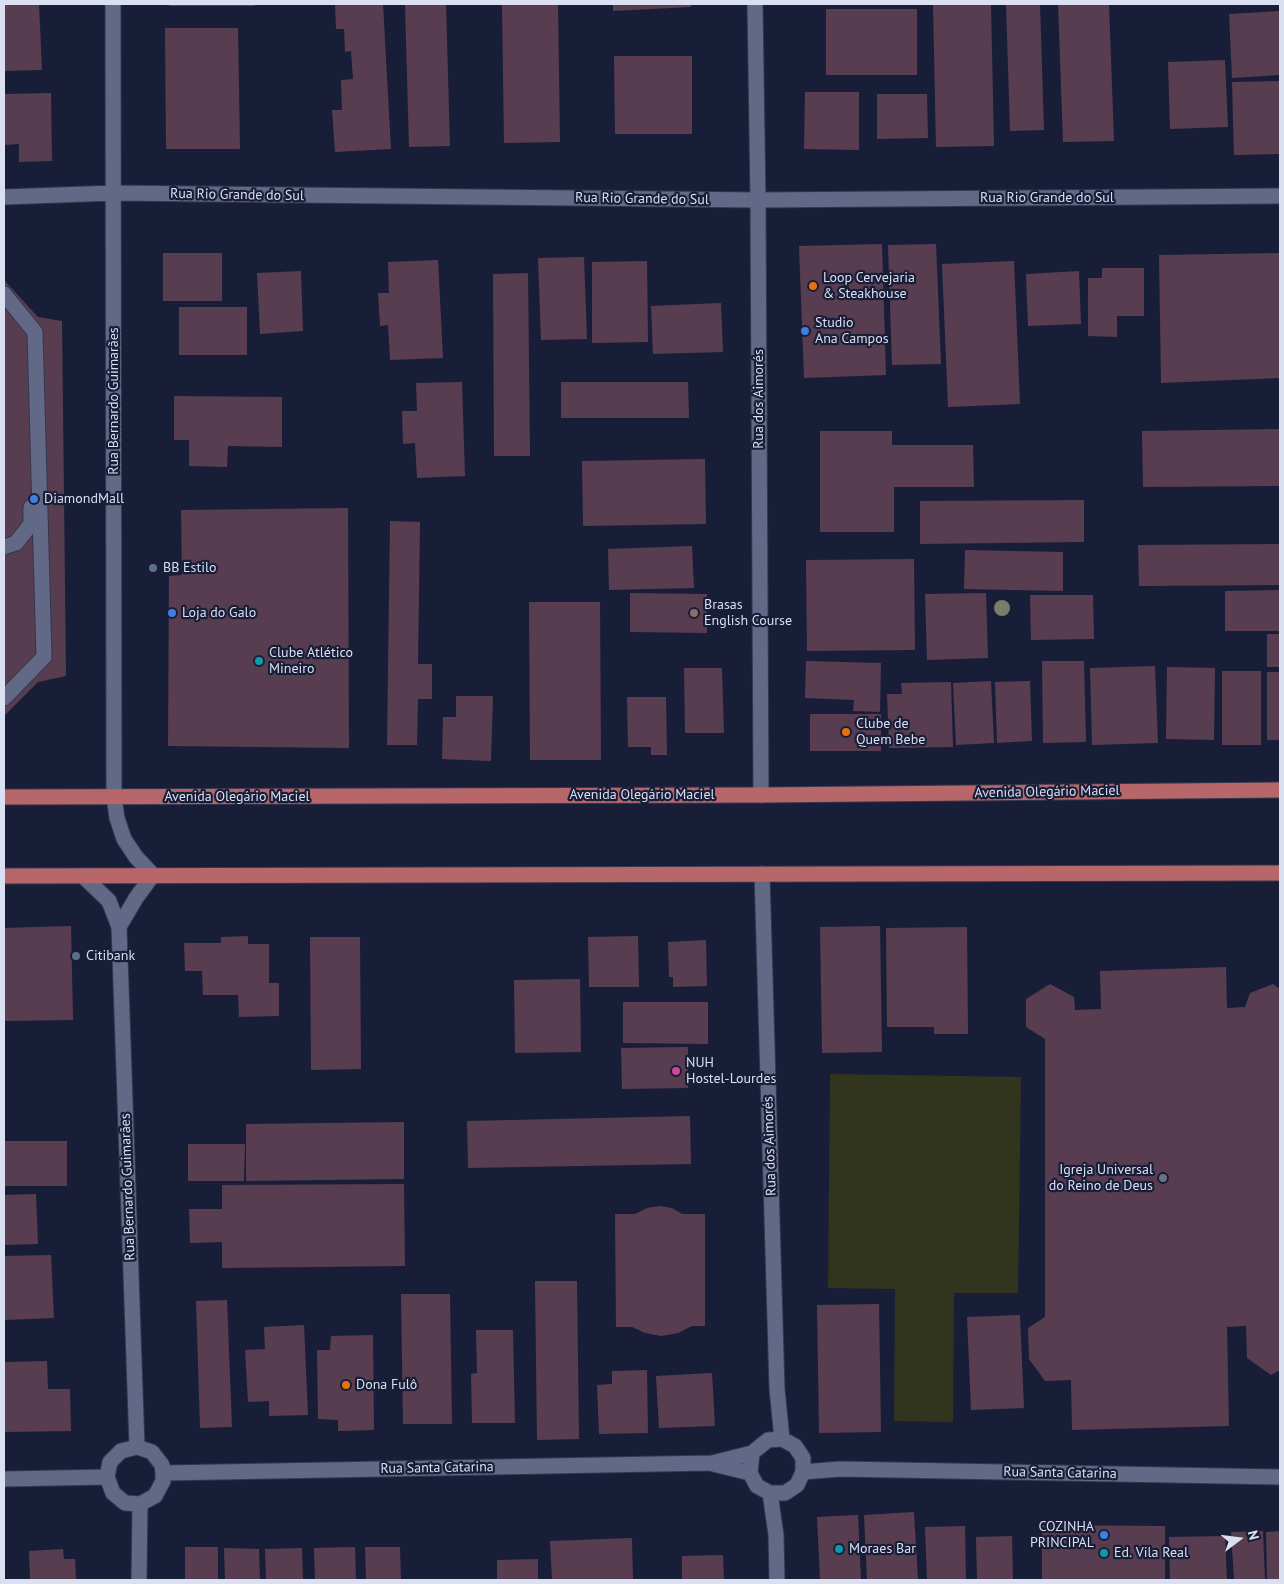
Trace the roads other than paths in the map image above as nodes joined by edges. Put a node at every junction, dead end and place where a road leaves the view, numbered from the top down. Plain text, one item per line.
1 (114, 4) edge
2 (756, 4) edge
3 (114, 193) junction
4 (1280, 196) edge
5 (4, 197) edge
6 (758, 200) junction
7 (4, 294) edge
8 (4, 305) edge
9 (4, 547) edge
10 (4, 698) edge
11 (1280, 790) edge
12 (761, 795) junction
13 (4, 797) edge
14 (114, 797) junction
15 (1280, 873) edge
16 (762, 874) junction
17 (153, 875) junction
18 (4, 876) edge
19 (83, 876) junction
20 (119, 927) junction
21 (775, 1440) junction
22 (137, 1447) junction
23 (752, 1453) junction
24 (712, 1463) junction
25 (803, 1465) junction
26 (750, 1473) junction
27 (163, 1474) junction
28 (1280, 1477) edge
29 (107, 1478) junction
30 (4, 1479) edge
31 (777, 1493) junction
32 (140, 1504) junction
33 (139, 1580) edge
34 (776, 1580) edge

1 - 3 street, Rua Bernardo Guimarães
2 - 6 street, Rua dos Aimorés
3 - 5 street, Rua Rio Grande do Sul
3 - 6 street, Rua Rio Grande do Sul
3 - 14 street, Rua Bernardo Guimarães
4 - 6 street, Rua Rio Grande do Sul
6 - 12 street, Rua dos Aimorés
7 - 10 street
8 - 9 street
11 - 12 main road, Avenida Olegário Maciel
12 - 14 main road, Avenida Olegário Maciel
13 - 14 main road, Avenida Olegário Maciel
14 - 17 street, Rua Bernardo Guimarães
15 - 16 main road
16 - 17 main road
16 - 21 street, Rua dos Aimorés
17 - 19 main road
17 - 20 street
18 - 19 main road
19 - 20 street, Rua Bernardo Guimarães
20 - 22 street, Rua Bernardo Guimarães
21 - 23 street
21 - 25 street
22 - 27 street
22 - 29 street
23 - 24 street, Rua Santa Catarina
23 - 26 street
24 - 26 street, Rua Santa Catarina
24 - 27 street, Rua Santa Catarina
25 - 28 street, Rua Santa Catarina
25 - 31 street
26 - 31 street
27 - 32 street
29 - 30 street
29 - 32 street
31 - 34 street
32 - 33 street

